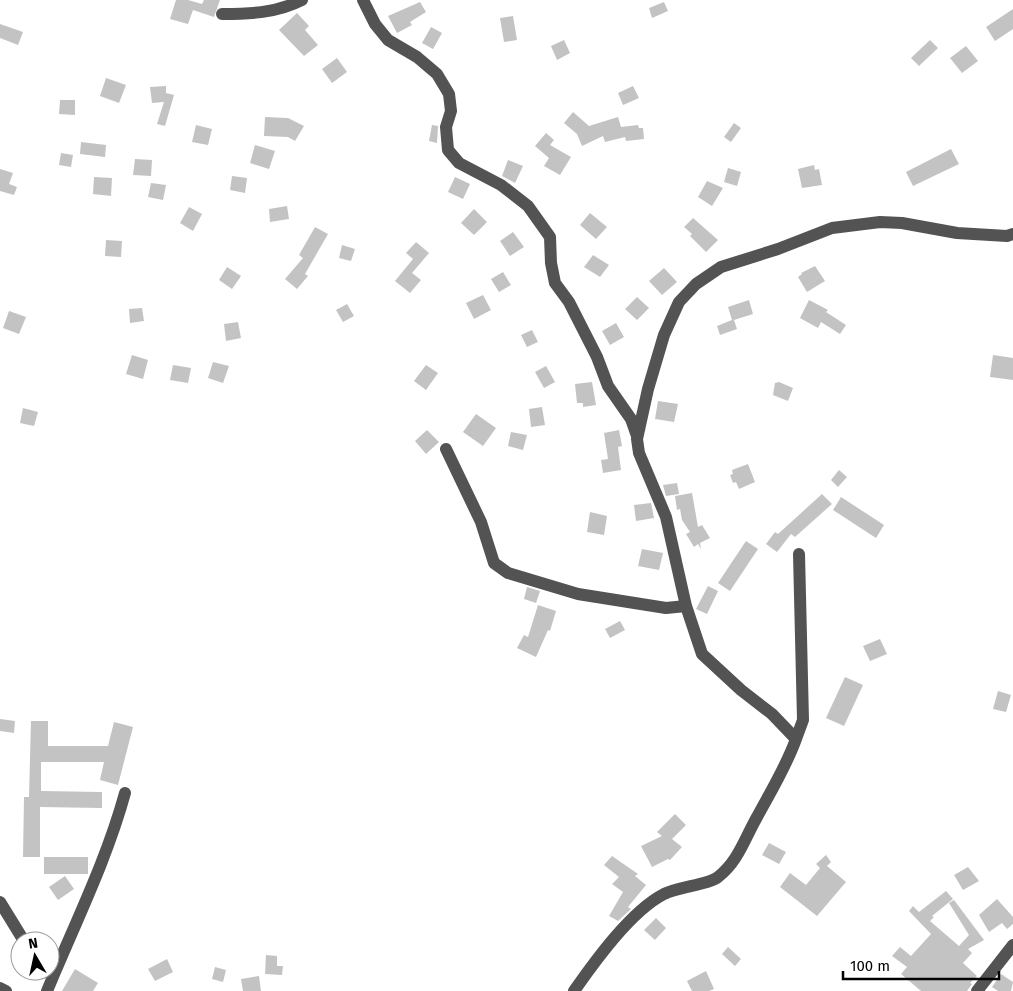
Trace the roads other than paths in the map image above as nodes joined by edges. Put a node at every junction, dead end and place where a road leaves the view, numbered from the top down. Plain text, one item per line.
1 (302, 0) edge
2 (363, 0) edge
3 (222, 14) dead end
4 (1013, 234) edge
5 (637, 439) junction
6 (446, 449) dead end
7 (799, 554) dead end
8 (686, 606) junction
9 (796, 738) junction
10 (125, 793) dead end
11 (0, 902) edge
12 (18, 931) edge
13 (1013, 945) edge
14 (60, 954) edge
15 (0, 988) edge
16 (6, 991) edge
17 (574, 991) edge
18 (977, 991) edge

1 - 3 street
2 - 5 street
4 - 5 street
5 - 8 street
6 - 8 street
7 - 9 street
8 - 9 street
9 - 17 street
10 - 14 street
11 - 12 street
13 - 18 street
15 - 16 street

